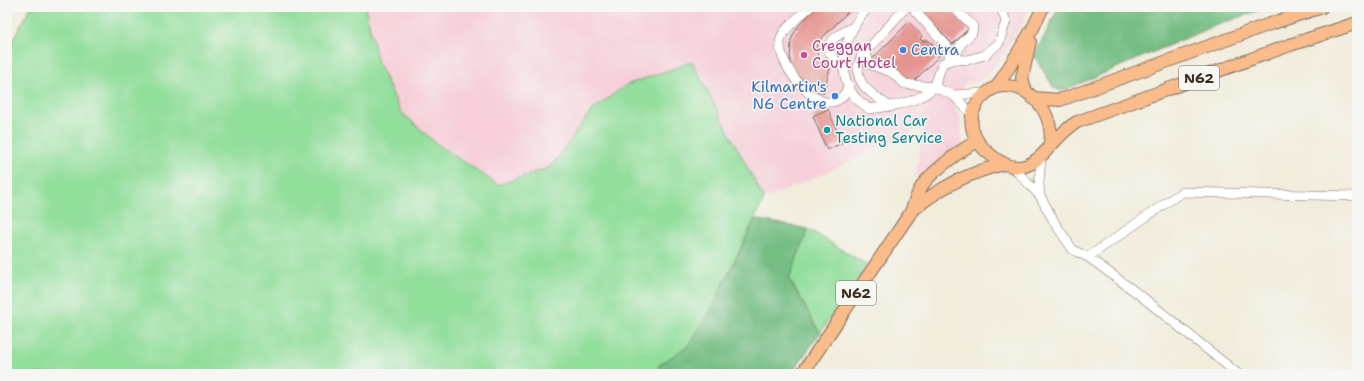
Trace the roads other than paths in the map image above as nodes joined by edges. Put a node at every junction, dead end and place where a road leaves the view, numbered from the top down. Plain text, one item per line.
1 (810, 7) edge
2 (869, 7) edge
3 (906, 7) edge
4 (916, 7) edge
5 (954, 7) edge
6 (999, 7) edge
7 (1043, 7) edge
8 (1322, 7) edge
9 (1357, 24) edge
10 (855, 26) junction
11 (1034, 28) junction
12 (866, 52) junction
13 (952, 60) junction
14 (845, 70) junction
15 (849, 85) junction
16 (934, 87) junction
17 (997, 87) junction
18 (985, 93) junction
19 (953, 95) junction
20 (1029, 95) junction
21 (891, 107) junction
22 (972, 114) junction
23 (977, 142) junction
24 (1049, 146) junction
25 (1041, 157) junction
26 (1009, 166) junction
27 (1040, 196) junction
28 (1357, 196) edge
29 (911, 212) junction
30 (1088, 257) junction
31 (802, 374) edge
32 (1238, 374) edge

1 - 15 street
2 - 10 street
3 - 12 street
4 - 13 street
5 - 13 street
6 - 13 street
7 - 11 main road
8 - 20 main road, N62
9 - 24 main road, N62
10 - 14 street
10 - 14 street
11 - 17 main road
11 - 20 main road
12 - 16 street
12 - 21 street
13 - 16 street
14 - 15 street
15 - 21 street
16 - 19 street
16 - 21 street
17 - 18 main road
17 - 20 main road, N62
18 - 19 street
18 - 22 main road
19 - 22 street
20 - 24 main road
22 - 23 main road
23 - 26 main road
23 - 29 main road, N62
24 - 25 main road, N62
25 - 26 main road, N62
25 - 27 street
26 - 27 street
26 - 29 main road, N62
27 - 30 street
28 - 30 street
29 - 31 main road, N62
30 - 32 street

